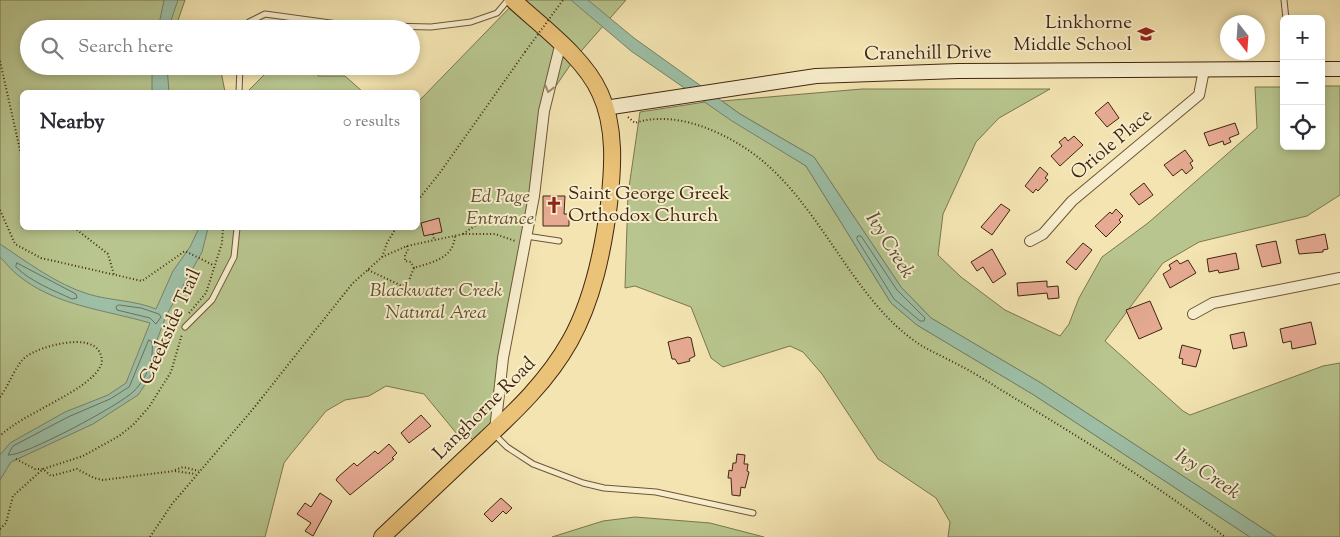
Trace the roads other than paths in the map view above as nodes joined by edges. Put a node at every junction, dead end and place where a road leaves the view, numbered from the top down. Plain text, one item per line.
1 (508, 0) edge
2 (513, 0) edge
3 (1284, 0) edge
4 (1286, 15) edge
5 (253, 20) edge
6 (308, 20) edge
7 (420, 27) edge
8 (561, 42) junction
9 (1325, 69) edge
10 (1340, 69) edge
11 (1204, 70) junction
12 (1280, 70) edge
13 (240, 75) edge
14 (239, 90) edge
15 (605, 108) junction
16 (237, 230) edge
17 (525, 240) junction
18 (559, 240) dead end
19 (1030, 241) dead end
20 (1340, 278) edge
21 (1193, 314) dead end
22 (185, 327) road end
23 (494, 432) junction
24 (753, 513) dead end
25 (382, 537) edge

1 - 7 lane
2 - 8 main road, Langhorne Road
3 - 4 lane
5 - 6 lane
8 - 15 main road, Langhorne Road
8 -> 17 street
9 - 10 main road
11 - 12 main road, Cranehill Drive
11 - 15 main road, Cranehill Drive
11 - 19 street, Oriole Place
13 - 14 lane
15 - 23 main road, Langhorne Road
16 - 22 lane
17 - 18 lane
17 - 23 street
20 - 21 street
23 - 24 lane
23 - 25 main road, Langhorne Road

